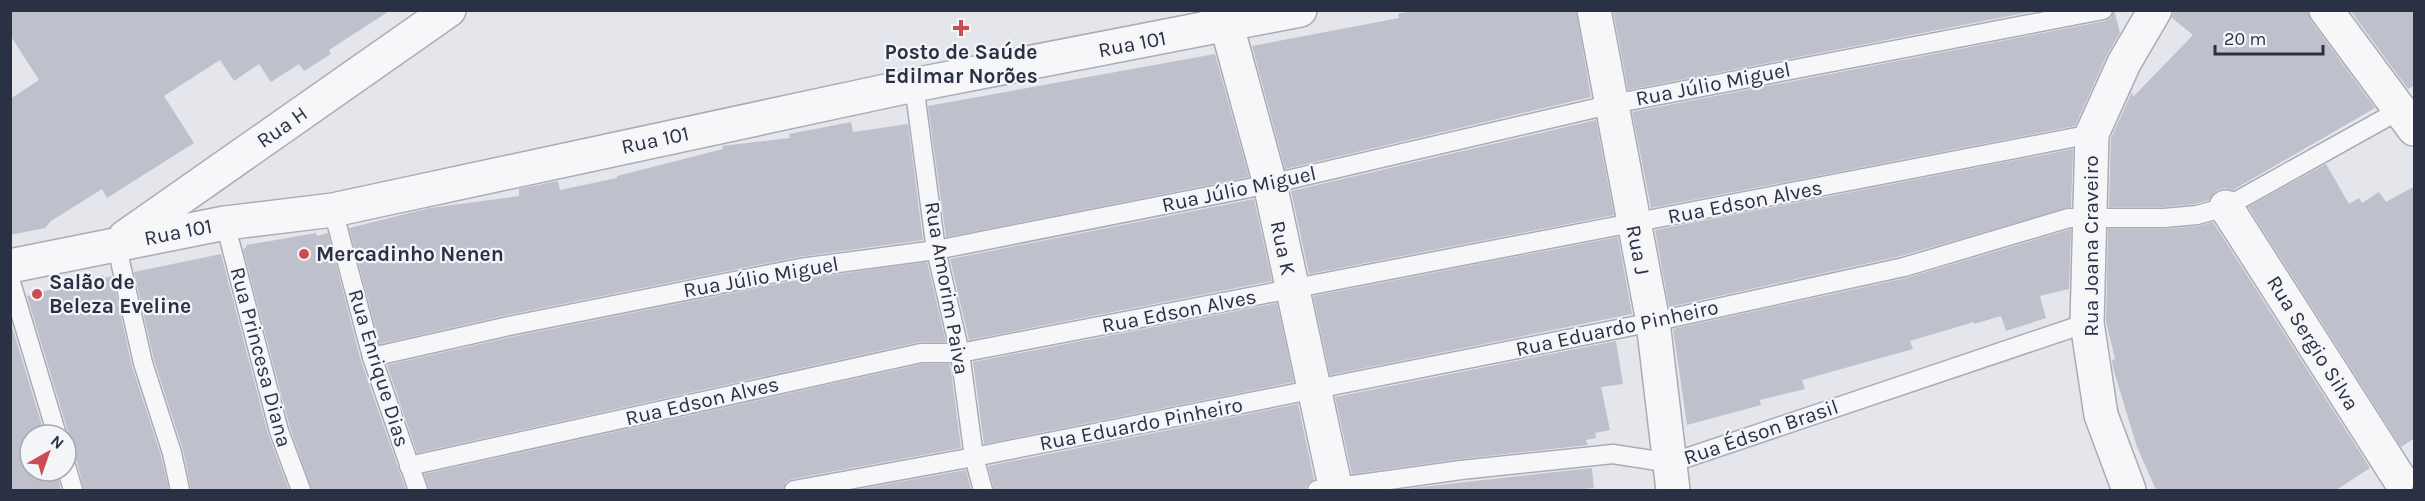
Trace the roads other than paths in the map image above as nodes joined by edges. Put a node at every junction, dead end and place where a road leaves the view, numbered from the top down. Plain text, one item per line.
1 (448, 10) edge
2 (1300, 10) edge
3 (1594, 10) edge
4 (2103, 10) edge
5 (2155, 10) edge
6 (2326, 10) edge
7 (1222, 18) edge
8 (914, 85) junction
9 (1612, 104) junction
10 (2410, 114) edge
11 (2092, 134) junction
12 (1270, 184) junction
13 (2226, 207) junction
14 (333, 210) junction
15 (2090, 218) junction
16 (225, 223) junction
17 (1633, 223) junction
18 (116, 243) junction
19 (936, 250) junction
20 (10, 266) edge
21 (10, 279) edge
22 (1292, 289) junction
23 (1653, 322) junction
24 (2087, 323) junction
25 (960, 353) junction
26 (372, 357) junction
27 (1314, 389) junction
28 (53, 423) edge
29 (974, 458) junction
30 (409, 466) junction
31 (1672, 477) edge
32 (2398, 478) edge
33 (1330, 489) edge
34 (180, 490) edge
35 (301, 490) edge
36 (418, 490) edge
37 (794, 490) edge
38 (983, 490) edge
39 (2129, 490) edge

1 - 18 street, Rua H
2 - 7 street, Rua 101
3 - 9 street, Rua J
4 - 9 lane, Rua Júlio Miguel
5 - 11 street, Rua Joana Craveiro
6 - 10 street
7 - 8 street, Rua 101
7 - 12 street, Rua K
8 - 14 street, Rua 101
8 - 19 lane, Rua Amorim Paiva
9 - 12 lane, Rua Júlio Miguel
9 - 17 street, Rua J
10 - 13 lane, Rua Eduardo Pinheiro
11 - 15 street, Rua Joana Craveiro
11 - 17 lane, Rua Edson Alves
12 - 19 lane, Rua Júlio Miguel
12 - 22 street, Rua K
13 - 15 lane, Rua Eduardo Pinheiro
13 - 32 street, Rua Sergio Silva
14 - 16 street, Rua 101
14 - 26 lane, Rua Enrique Dias
15 - 23 lane, Rua Eduardo Pinheiro
15 - 24 street, Rua Joana Craveiro
16 - 18 street, Rua 101
16 - 35 lane, Rua Princesa Diana
17 - 22 lane, Rua Edson Alves
17 - 23 street, Rua J
18 - 20 street, Rua 101
18 - 34 lane
19 - 25 lane, Rua Amorim Paiva
19 - 26 lane, Rua Júlio Miguel
21 - 28 lane
22 - 25 lane, Rua Edson Alves
22 - 27 street, Rua K
23 - 27 lane, Rua Eduardo Pinheiro
23 - 31 street, Rua J
24 - 31 lane, Rua Édson Brasil
24 - 39 street, Rua Joana Craveiro
25 - 29 lane, Rua Amorim Paiva
25 - 30 lane, Rua Edson Alves
26 - 30 lane, Rua Enrique Dias
27 - 29 lane, Rua Eduardo Pinheiro
27 - 33 street, Rua K
29 - 37 lane, Rua Eduardo Pinheiro
29 - 38 lane, Rua Amorim Paiva
30 - 36 lane, Rua Enrique Dias
31 - 33 lane, Rua Édson Brasil

